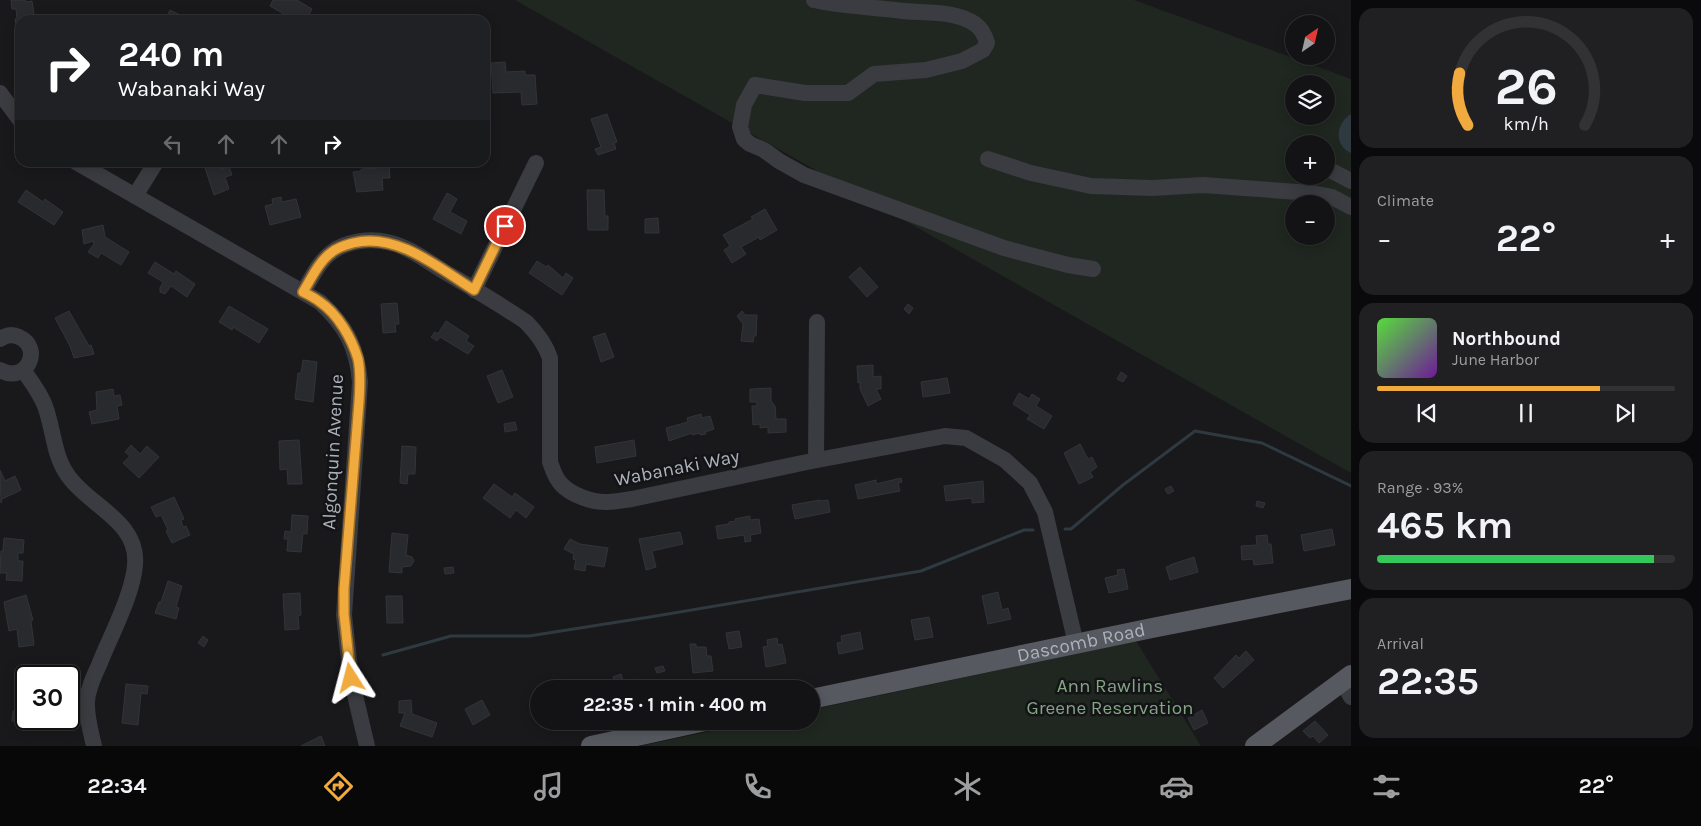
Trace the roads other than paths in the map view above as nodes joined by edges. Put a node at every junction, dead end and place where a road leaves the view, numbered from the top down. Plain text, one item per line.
1 (814, 0) edge
2 (0, 93) edge
3 (15, 115) edge
4 (988, 159) dead end
5 (536, 163) dead end
6 (85, 167) edge
7 (153, 167) edge
8 (1335, 173) edge
9 (1351, 181) edge
10 (135, 196) junction
11 (1351, 207) edge
12 (1093, 269) dead end
13 (474, 290) junction
14 (303, 292) junction
15 (817, 322) dead end
16 (0, 339) edge
17 (0, 370) edge
18 (23, 370) junction
19 (816, 460) junction
20 (1351, 589) edge
21 (1076, 644) junction
22 (1348, 684) edge
23 (820, 697) edge
24 (664, 730) edge
25 (94, 746) edge
26 (367, 746) edge
27 (591, 746) edge
28 (1256, 746) edge

1 - 12 street
2 - 3 street
4 - 11 street
5 - 13 street
6 - 10 street, Algonquin Avenue
7 - 10 street
8 - 9 street
10 - 14 street, Algonquin Avenue
13 - 14 street, Wabanaki Way
13 - 19 street, Wabanaki Way
14 - 26 street, Algonquin Avenue
15 - 19 street
16 - 18 street
17 - 18 street
18 - 25 street
19 - 21 street, Wabanaki Way
20 - 21 main road, Dascomb Road
21 - 23 main road, Dascomb Road
22 - 28 main road
24 - 27 main road

